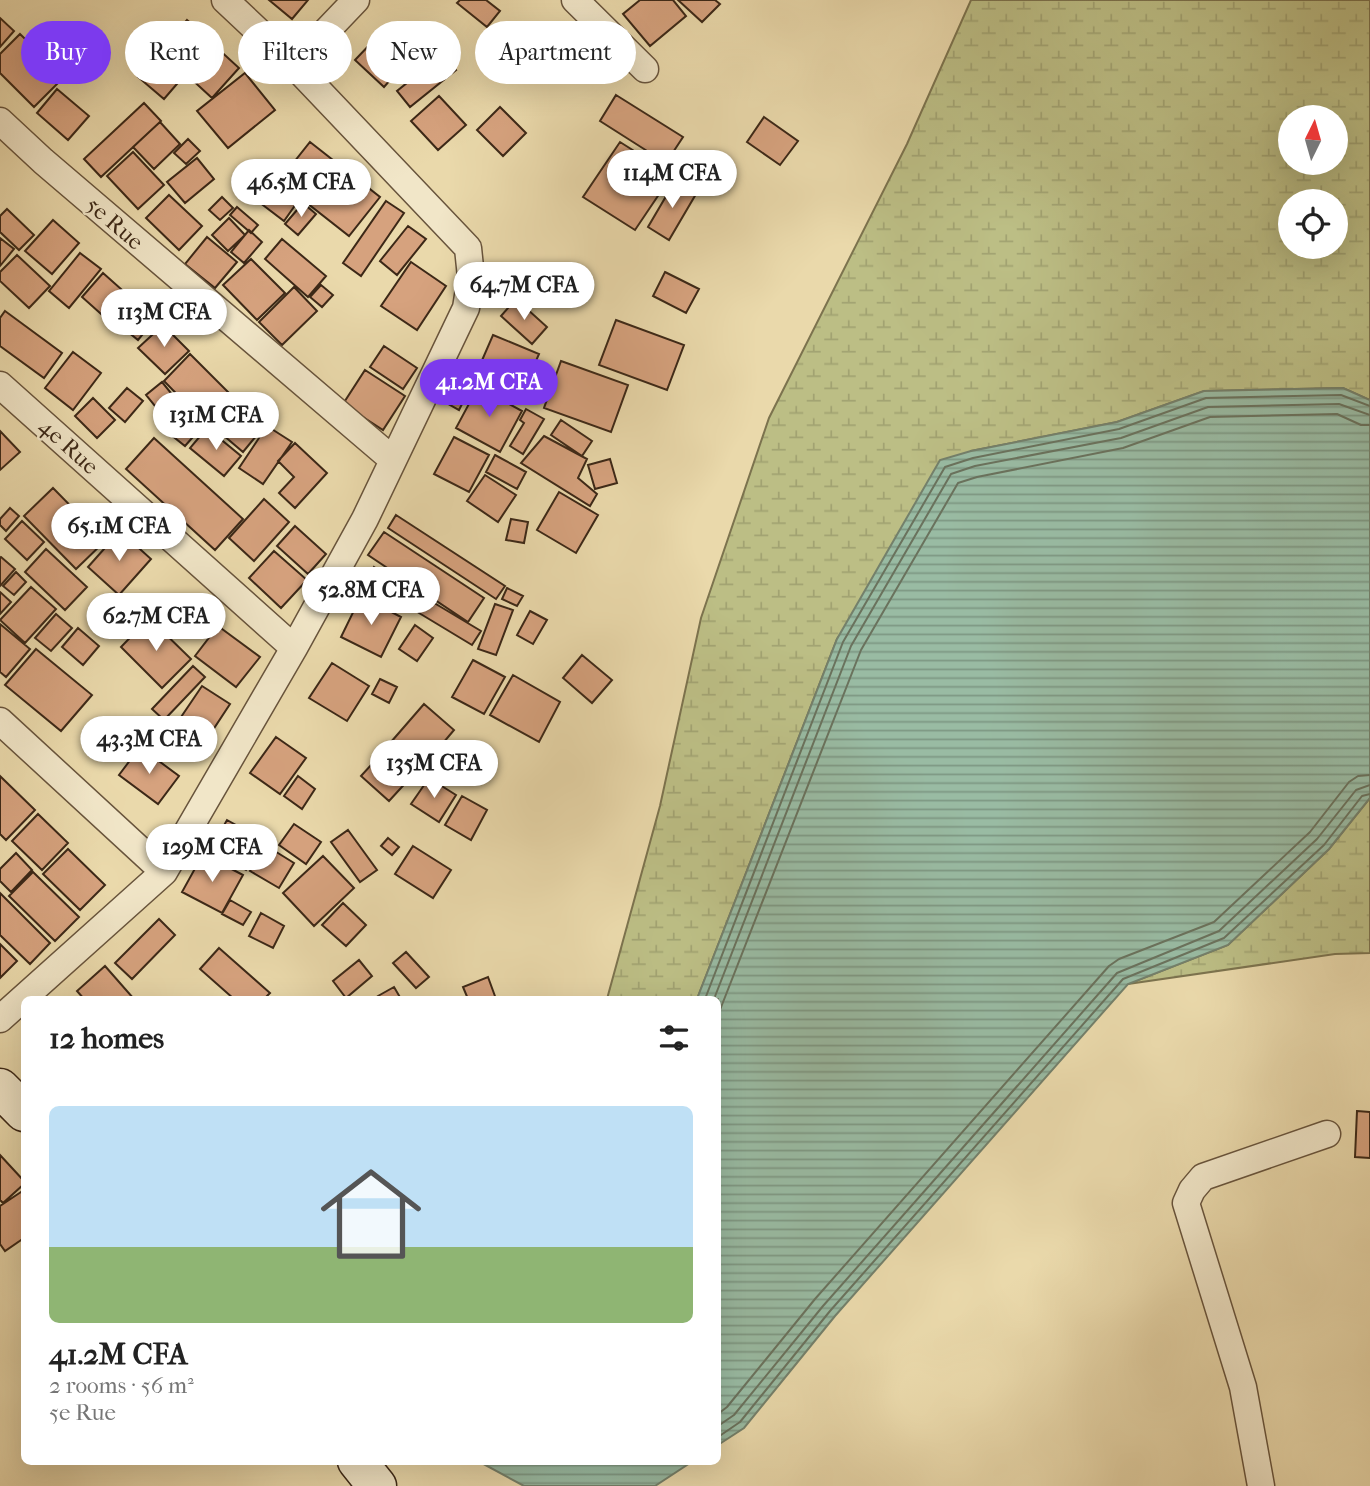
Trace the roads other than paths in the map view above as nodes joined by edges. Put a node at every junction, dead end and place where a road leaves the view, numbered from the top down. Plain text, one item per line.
1 (225, 0) edge
2 (356, 0) edge
3 (575, 0) edge
4 (247, 21) edge
5 (336, 21) edge
6 (645, 69) dead end
7 (312, 84) edge
8 (0, 121) edge
9 (0, 385) edge
10 (392, 459) junction
11 (295, 648) junction
12 (0, 721) edge
13 (164, 872) junction
14 (26, 996) edge
15 (21, 1000) edge
16 (0, 1019) edge
17 (0, 1088) edge
18 (21, 1109) edge
19 (1327, 1134) dead end
20 (360, 1465) edge
21 (377, 1486) edge
22 (1261, 1486) edge

1 - 4 street
2 - 5 street
3 - 6 street
7 - 10 street
8 - 10 street, 5e Rue
9 - 11 street, 4e Rue
10 - 11 street
11 - 13 street
12 - 13 street
13 - 14 street
15 - 16 street
17 - 18 street
19 - 22 street
20 - 21 street

